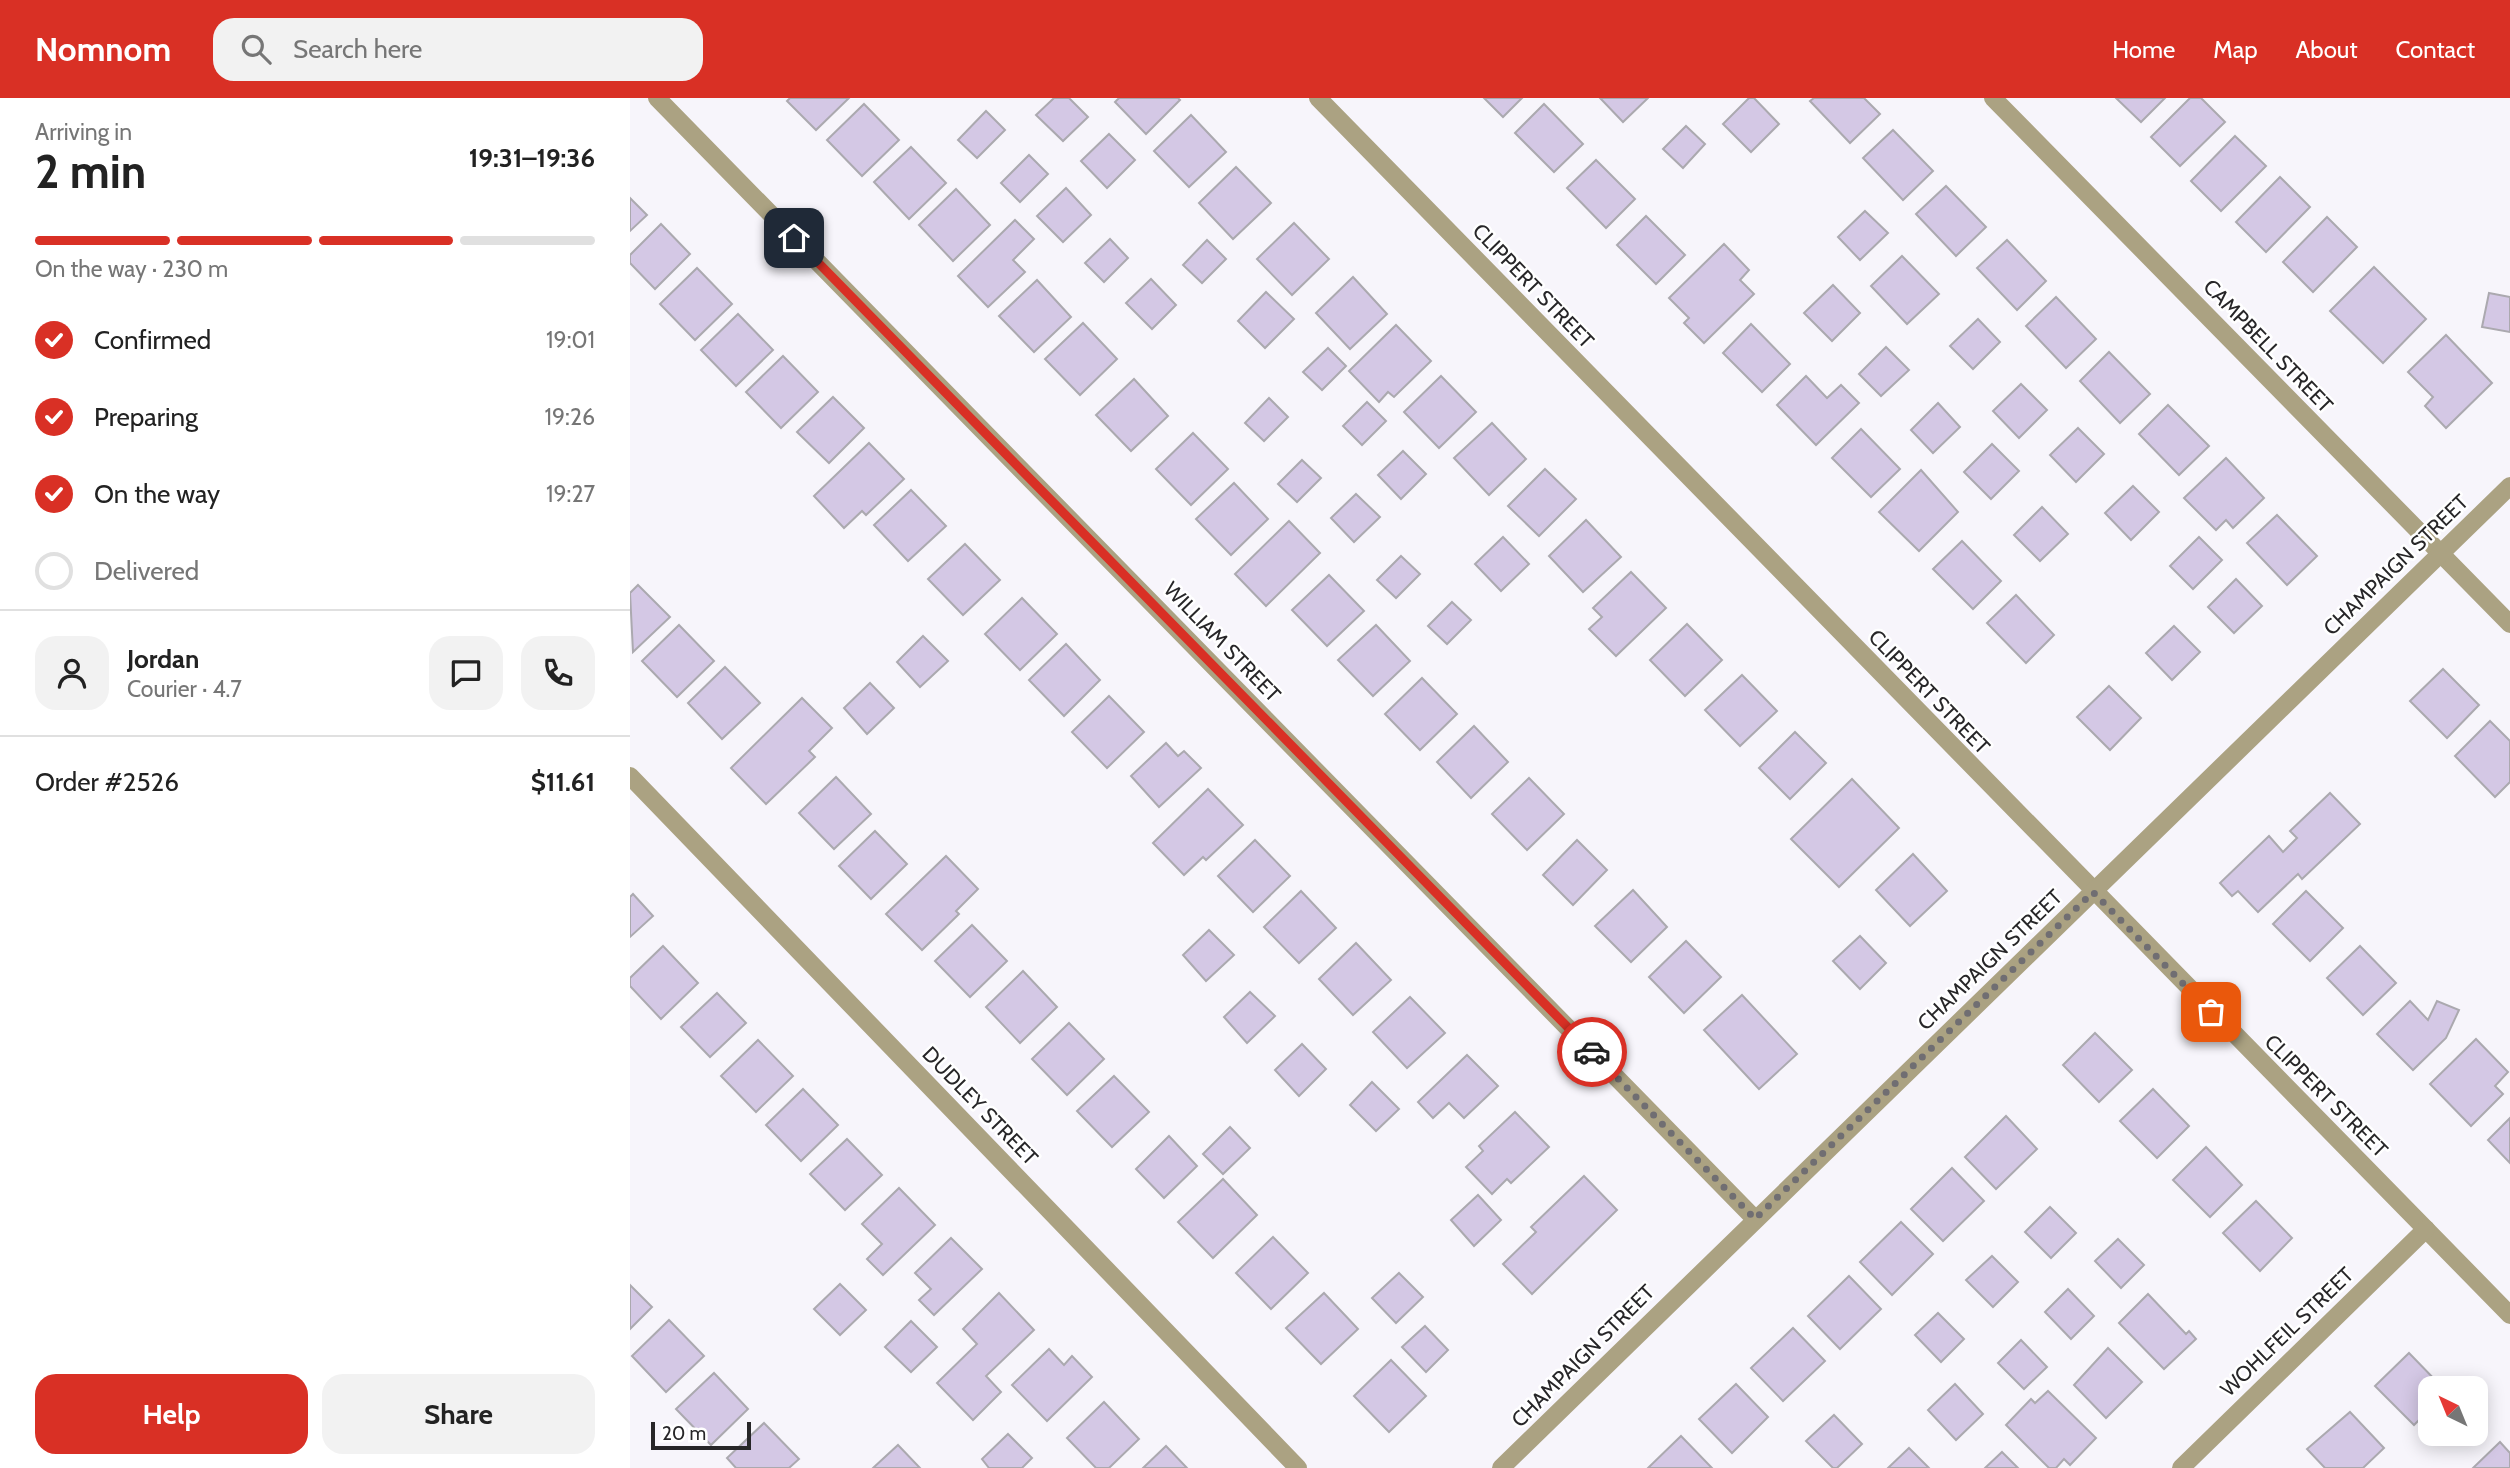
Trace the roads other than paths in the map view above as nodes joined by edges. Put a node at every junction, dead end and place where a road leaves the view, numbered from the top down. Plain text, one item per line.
1 (657, 98) edge
2 (1318, 98) edge
3 (1993, 98) edge
4 (2510, 486) edge
5 (2440, 554) junction
6 (2510, 624) edge
7 (630, 776) edge
8 (2093, 892) junction
9 (1755, 1219) junction
10 (2426, 1230) junction
11 (2510, 1315) edge
12 (1298, 1468) edge
13 (1502, 1468) edge
14 (2181, 1468) edge

1 - 9 street, WILLIAM STREET
2 - 8 street, CLIPPERT STREET
3 - 5 street, CAMPBELL STREET
4 - 5 street, CHAMPAIGN STREET
5 - 6 street, CAMPBELL STREET
5 - 8 street, CHAMPAIGN STREET
7 - 12 street, DUDLEY STREET
8 - 9 street, CHAMPAIGN STREET
8 - 10 street, CLIPPERT STREET
9 - 13 street, CHAMPAIGN STREET
10 - 11 street, CLIPPERT STREET
10 - 14 street, WOHLFEIL STREET

